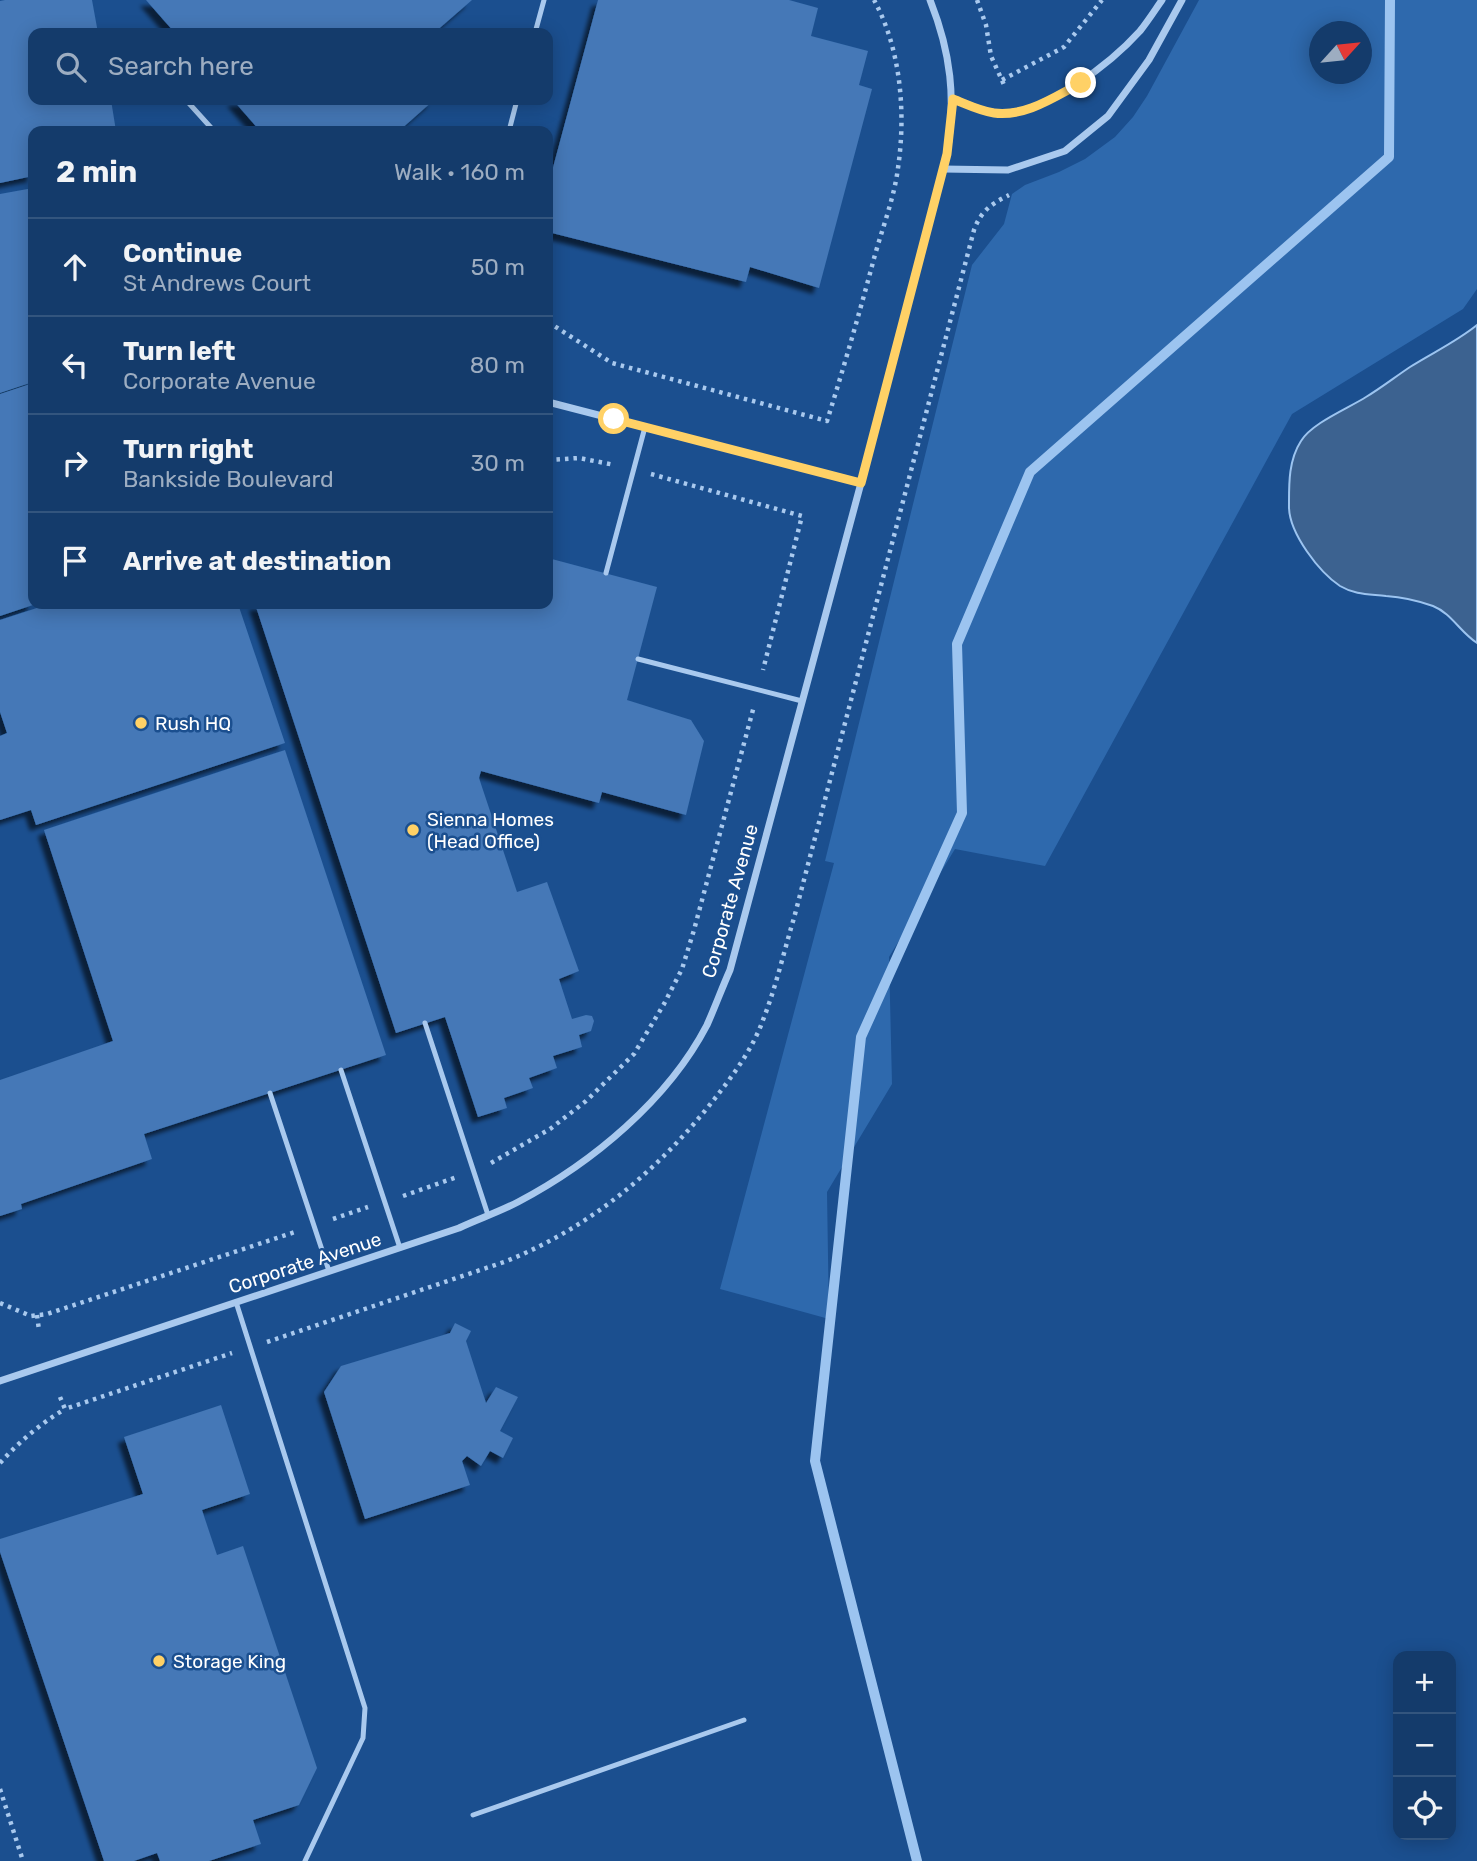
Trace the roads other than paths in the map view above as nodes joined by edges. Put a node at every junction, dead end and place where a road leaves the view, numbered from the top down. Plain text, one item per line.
1 (544, 0) edge
2 (930, 0) edge
3 (1162, 0) edge
4 (1182, 0) edge
5 (536, 28) edge
6 (953, 99) junction
7 (191, 105) edge
8 (516, 105) edge
9 (209, 126) edge
10 (510, 126) edge
11 (943, 169) junction
12 (553, 403) edge
13 (645, 427) junction
14 (861, 483) junction
15 (606, 573) dead end
16 (638, 659) dead end
17 (802, 701) junction
18 (425, 1023) dead end
19 (341, 1070) dead end
20 (270, 1093) dead end
21 (488, 1215) junction
22 (400, 1248) junction
23 (329, 1271) junction
24 (236, 1302) junction
25 (0, 1381) edge
26 (744, 1720) dead end
27 (473, 1815) dead end
28 (305, 1861) edge

1 - 5 lane
2 - 6 street, Corporate Avenue
3 - 6 street
4 - 11 street
6 - 11 street, Corporate Avenue
7 - 9 lane
8 - 10 lane
11 - 14 street, Corporate Avenue
12 - 13 street
13 - 14 street
13 - 15 lane
14 - 17 street, Corporate Avenue
16 - 17 lane
17 - 21 street, Corporate Avenue
18 - 21 lane
19 - 22 lane
20 - 23 lane
21 - 22 street, Corporate Avenue
22 - 23 street, Corporate Avenue
23 - 24 street, Corporate Avenue
24 - 25 street, Corporate Avenue
24 - 28 lane
26 - 27 lane

